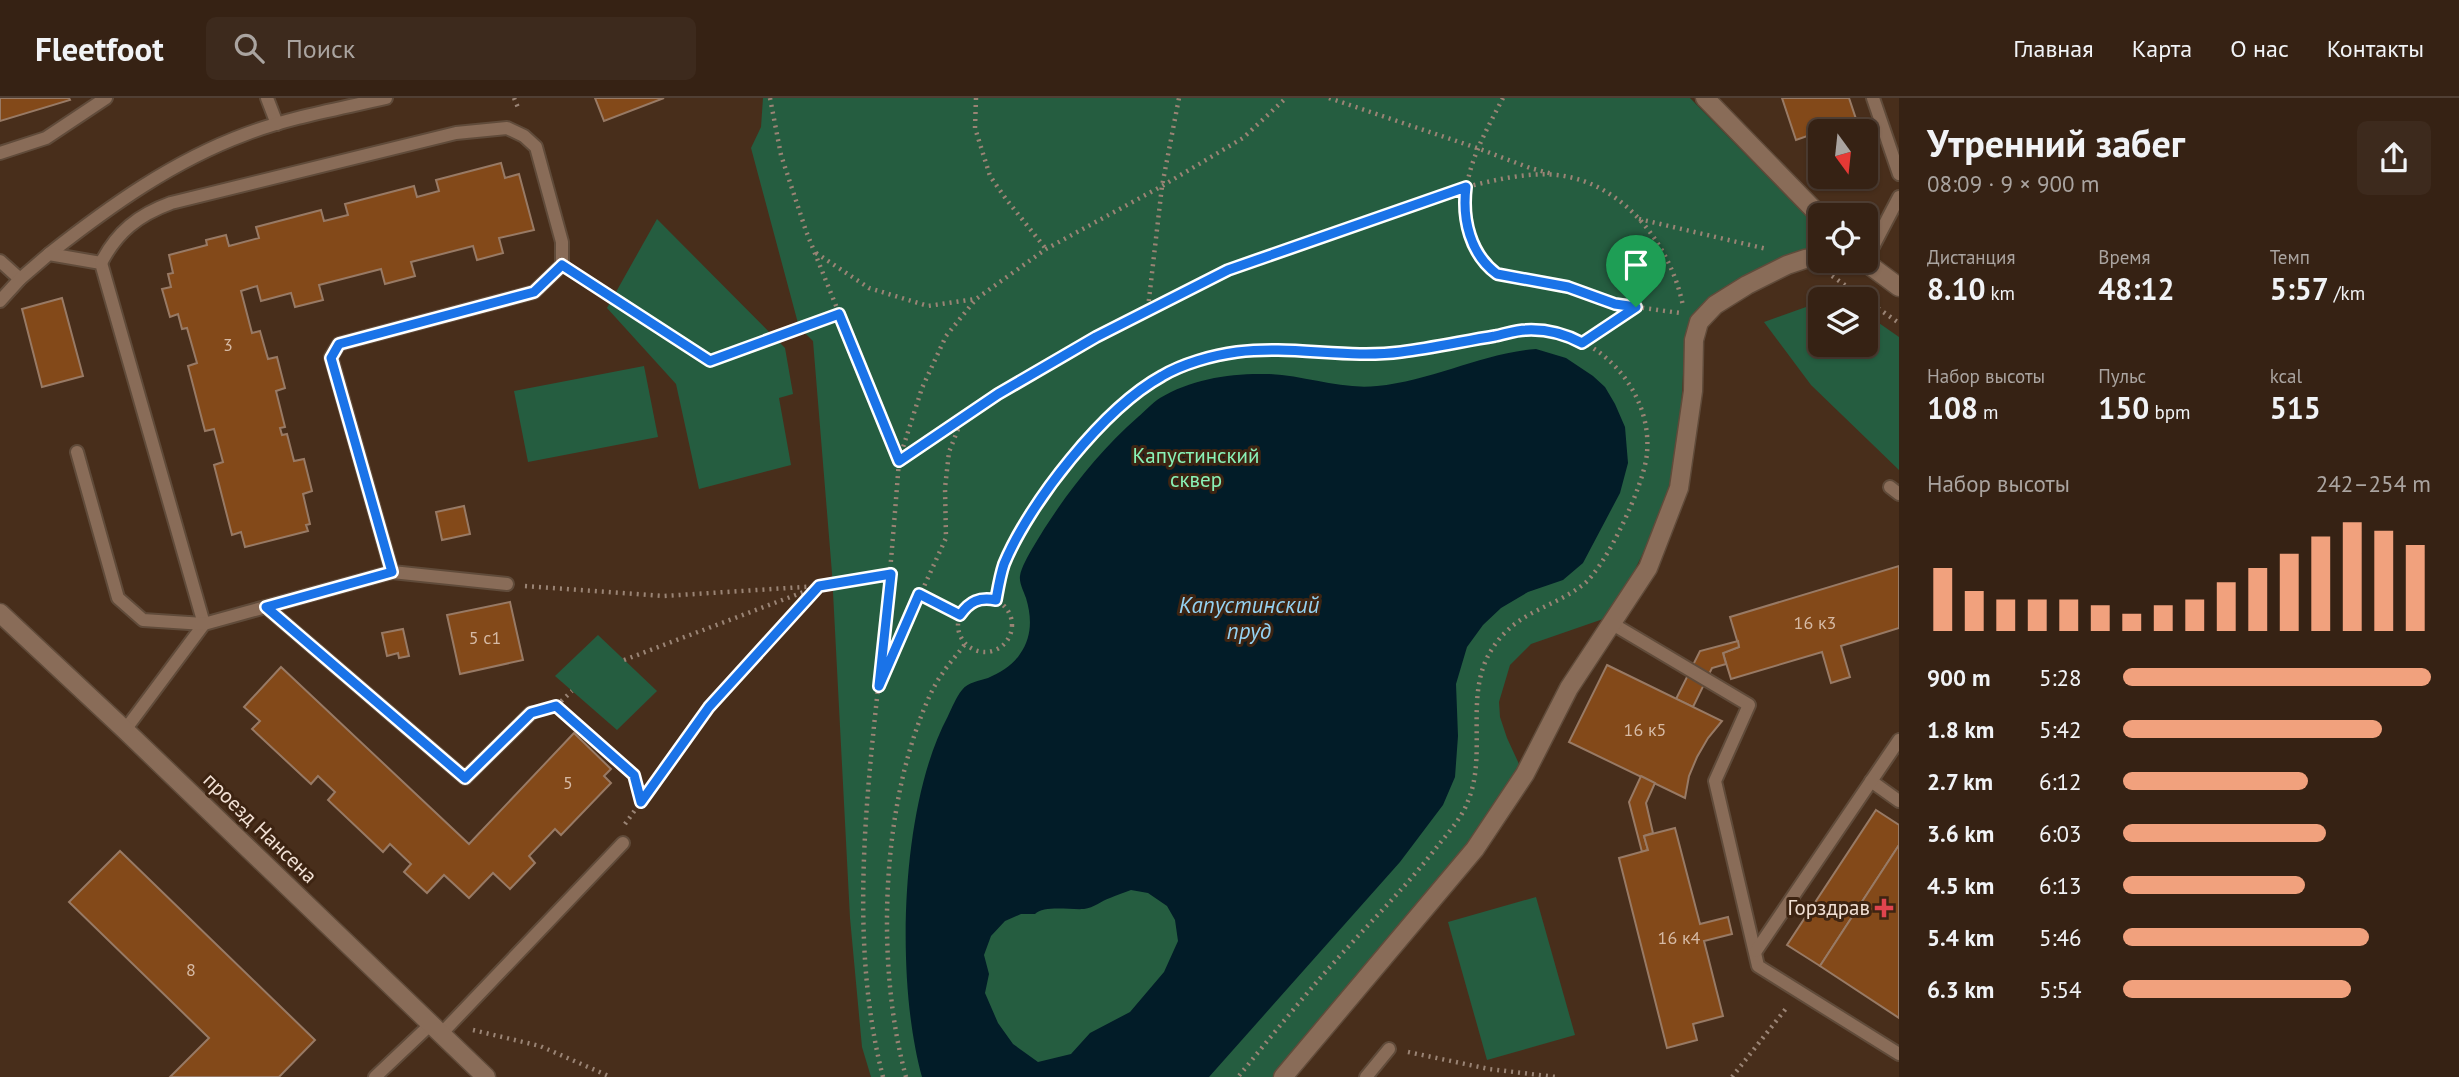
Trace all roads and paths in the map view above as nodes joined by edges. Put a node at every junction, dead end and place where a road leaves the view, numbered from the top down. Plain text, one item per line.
1 (106, 98) edge
2 (267, 98) edge
3 (386, 98) edge
4 (770, 98) edge
5 (976, 98) edge
6 (1179, 98) edge
7 (1286, 98) edge
8 (1329, 98) edge
9 (1503, 98) edge
10 (1705, 98) edge
11 (1873, 98) edge
12 (277, 124) junction
13 (1478, 148) junction
14 (0, 153) edge
15 (1899, 174) edge
16 (1557, 175) junction
17 (1162, 186) junction
18 (1466, 187) junction
19 (1899, 197) edge
20 (1808, 204) edge
21 (1638, 219) junction
22 (1878, 237) edge
23 (1046, 249) junction
24 (814, 252) junction
25 (49, 254) junction
26 (1808, 257) edge
27 (1808, 260) edge
28 (0, 261) edge
29 (101, 263) junction
30 (562, 265) junction
31 (1878, 271) edge
32 (1832, 273) edge
33 (20, 279) junction
34 (1899, 287) edge
35 (976, 299) junction
36 (0, 301) edge
37 (1636, 307) junction
38 (1148, 309) junction
39 (839, 314) junction
40 (1899, 323) edge
41 (1582, 343) junction
42 (962, 419) junction
43 (77, 452) dead end
44 (899, 461) junction
45 (392, 572) junction
46 (891, 574) junction
47 (507, 584) joint
48 (819, 586) junction
49 (919, 594) junction
50 (996, 600) junction
51 (266, 607) junction
52 (0, 613) edge
53 (960, 615) junction
54 (1611, 623) junction
55 (204, 624) junction
56 (965, 644) junction
57 (624, 660) dead end
58 (879, 686) junction
59 (572, 691) dead end
60 (556, 706) junction
61 (531, 713) joint
62 (125, 730) junction
63 (1899, 740) edge
64 (1871, 781) junction
65 (1899, 801) edge
66 (641, 802) junction
67 (622, 828) dead end
68 (623, 843) dead end
69 (1756, 951) junction
70 (1799, 991) junction
71 (441, 1027) junction
72 (1389, 1049) joint
73 (1899, 1054) edge
74 (374, 1077) edge
75 (486, 1077) edge
76 (611, 1077) edge
77 (883, 1077) edge
78 (906, 1077) edge
79 (1238, 1077) edge
80 (1283, 1077) edge
81 (1366, 1077) edge
82 (1556, 1077) edge
83 (1732, 1077) edge

1 - 14 lane
2 - 12 lane
3 - 12 lane
4 - 24 path
5 - 23 path
6 - 17 path
7 - 17 path
8 - 13 path
9 - 13 path
10 - 20 street
11 - 15 lane
12 - 25 lane
13 - 16 path
13 - 18 path
16 - 18 path
16 - 21 path
17 - 23 path
17 - 38 path
18 - 37 path
18 - 38 path
19 - 22 lane
21 - 26 path
21 - 37 path
23 - 35 path
24 - 35 path
24 - 39 path
25 - 29 lane
25 - 33 lane
27 - 54 street
28 - 33 lane
29 - 30 lane
29 - 55 lane
30 - 39 path
30 - 45 lane
31 - 34 street
32 - 40 path
33 - 36 lane
35 - 44 path
37 - 41 path
38 - 42 path
39 - 44 path
41 - 50 path
41 - 79 path
42 - 44 path
42 - 49 path
43 - 55 lane
44 - 46 path
45 - 47 lane
45 - 51 lane
46 - 48 path
46 - 58 path
47 - 48 path
48 - 57 path
48 - 66 path
49 - 53 path
49 - 58 path
50 - 53 path
50 - 56 path
51 - 55 lane
51 - 61 lane
52 - 62 street, проезд Нансена
53 - 56 path
54 - 69 lane
54 - 80 street
55 - 62 lane
56 - 78 path
58 - 77 path
59 - 60 path
60 - 61 path
60 - 66 path
62 - 71 street, проезд Нансена
63 - 64 lane
64 - 65 lane
64 - 69 lane
66 - 67 path
68 - 71 lane
69 - 70 lane
70 - 73 lane
70 - 83 path
71 - 74 lane
71 - 75 street, проезд Нансена
71 - 76 path
72 - 81 lane
72 - 82 path

